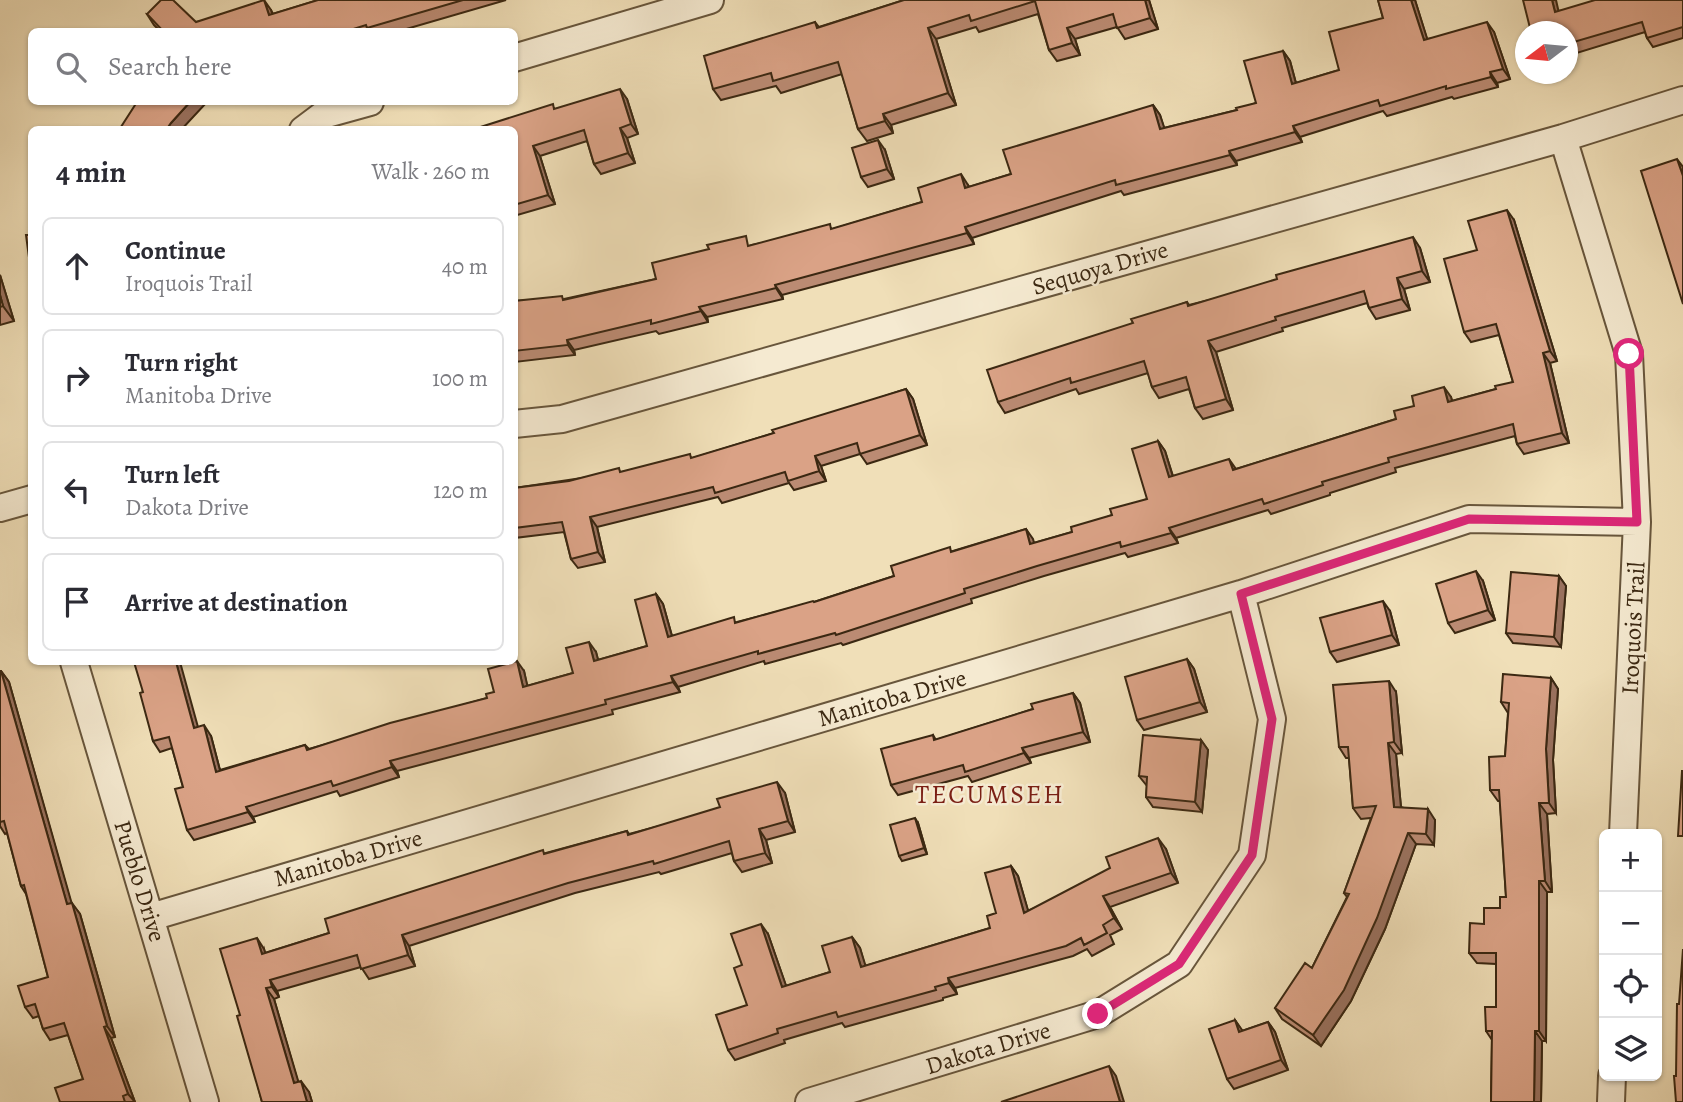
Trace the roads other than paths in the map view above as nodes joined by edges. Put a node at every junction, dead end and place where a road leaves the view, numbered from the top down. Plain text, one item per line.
1 (710, 0) edge
2 (518, 57) edge
3 (1683, 100) edge
4 (360, 105) edge
5 (309, 126) edge
6 (1563, 138) junction
7 (518, 423) edge
8 (1637, 522) junction
9 (1241, 594) junction
10 (75, 665) edge
11 (1623, 829) edge
12 (151, 917) junction
13 (1612, 1081) edge
14 (205, 1102) edge
15 (809, 1102) edge
16 (1611, 1102) edge

1 - 2 street
3 - 6 street, Sequoya Drive
4 - 5 street
6 - 7 street, Sequoya Drive
6 - 8 street, Iroquois Trail
8 - 9 street, Manitoba Drive
8 - 11 street, Iroquois Trail
9 - 12 street, Manitoba Drive
9 - 15 street, Dakota Drive
10 - 12 street, Pueblo Drive
12 - 14 street, Pueblo Drive
13 - 16 street

